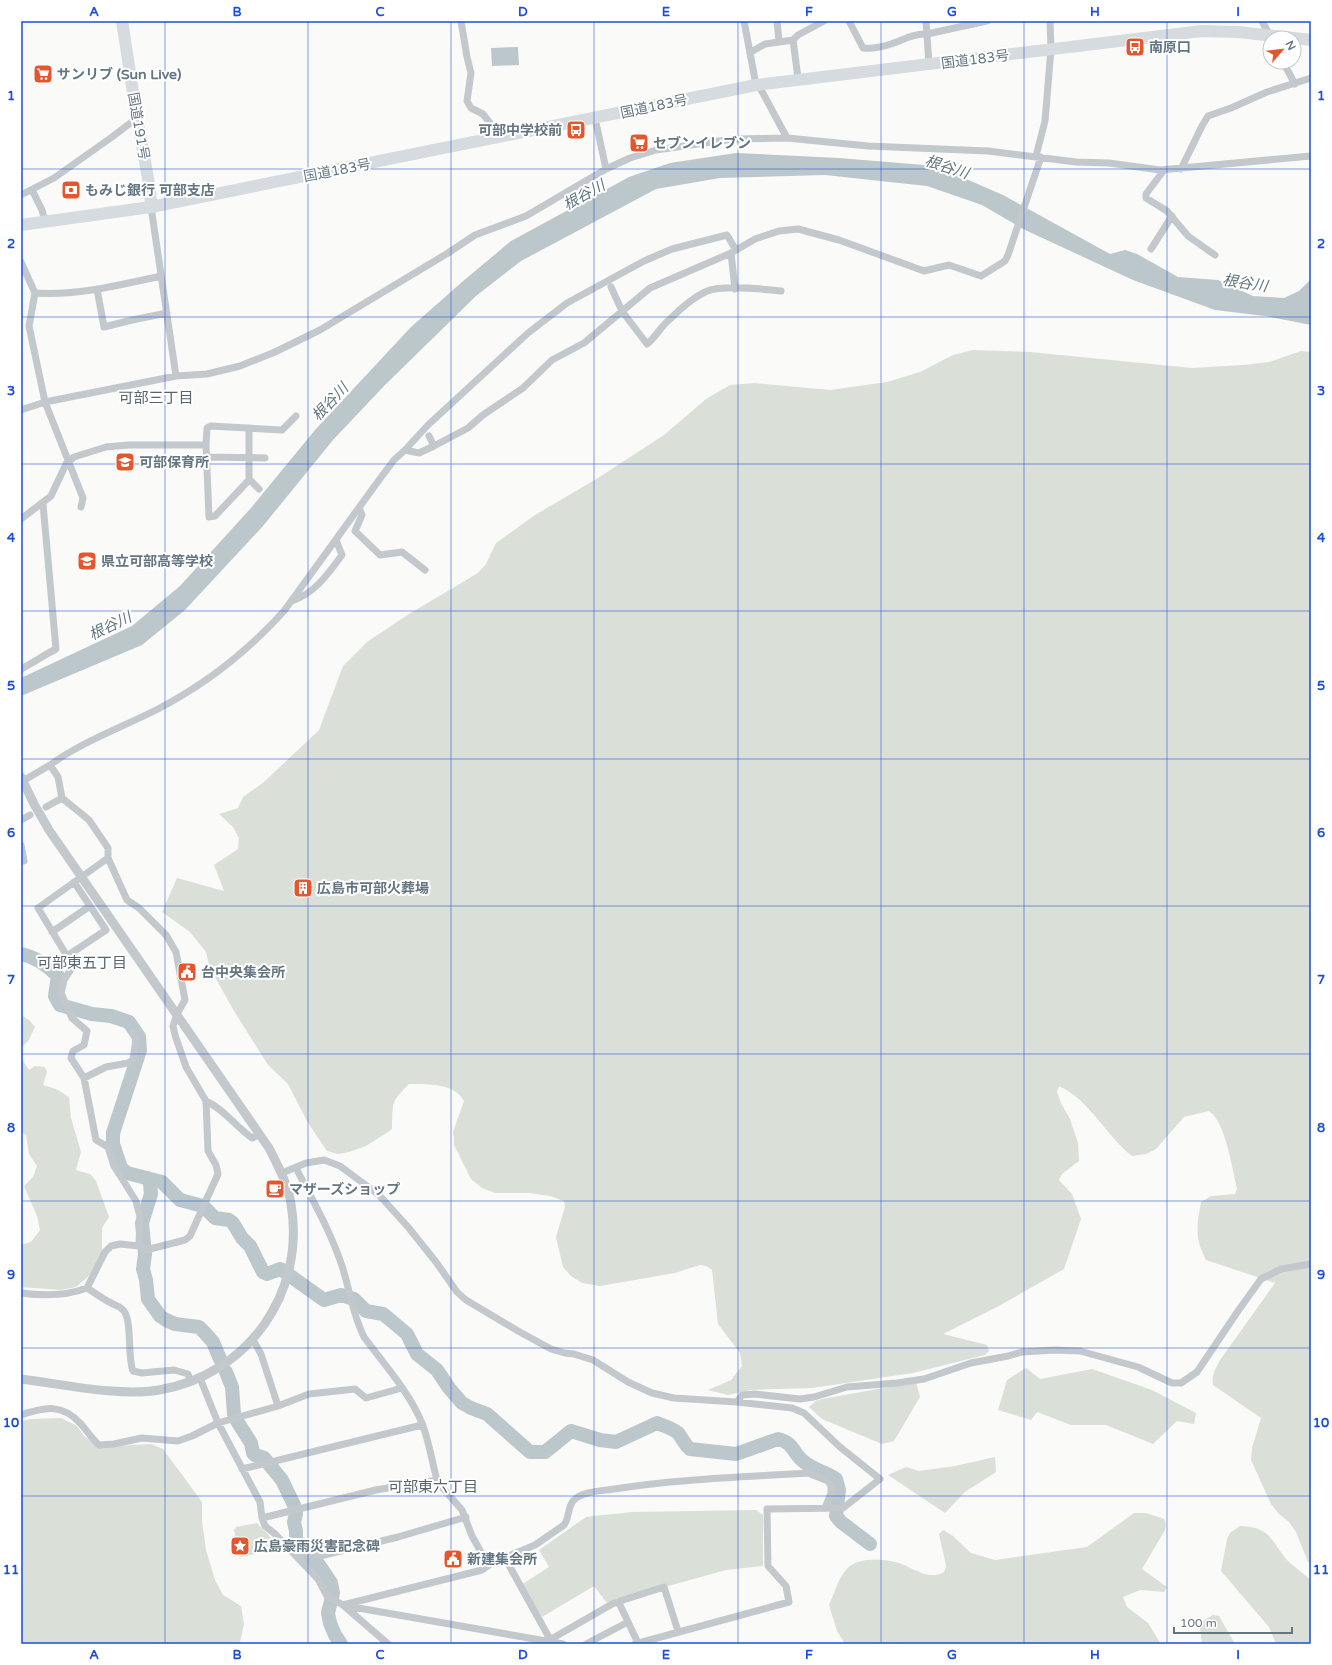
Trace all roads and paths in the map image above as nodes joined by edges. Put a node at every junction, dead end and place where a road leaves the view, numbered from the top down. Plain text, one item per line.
1 (122, 21) edge
2 (462, 21) edge
3 (744, 21) edge
4 (777, 21) edge
5 (807, 21) edge
6 (824, 21) edge
7 (848, 21) edge
8 (926, 21) edge
9 (987, 21) edge
10 (1050, 21) edge
11 (1262, 21) edge
12 (808, 29) junction
13 (1267, 30) edge
14 (927, 34) junction
15 (1262, 35) edge
16 (793, 40) junction
17 (779, 41) junction
18 (1051, 49) junction
19 (751, 52) junction
20 (929, 64) junction
21 (1287, 70) edge
22 (798, 78) junction
23 (1311, 78) edge
24 (1295, 84) junction
25 (757, 85) junction
26 (136, 118) junction
27 (595, 118) junction
28 (497, 137) junction
29 (787, 138) junction
30 (1311, 156) edge
31 (1038, 157) junction
32 (1181, 169) junction
33 (606, 170) junction
34 (1164, 170) junction
35 (32, 190) junction
36 (21, 195) edge
37 (151, 207) junction
38 (1172, 216) junction
39 (45, 222) junction
40 (21, 225) edge
41 (1151, 249) dead end
42 (734, 251) junction
43 (1215, 254) dead end
44 (21, 262) edge
45 (161, 276) junction
46 (611, 287) dead end
47 (97, 289) junction
48 (735, 289) junction
49 (781, 291) dead end
50 (35, 293) junction
51 (622, 311) junction
52 (167, 313) junction
53 (176, 376) junction
54 (45, 402) junction
55 (21, 410) edge
56 (296, 416) dead end
57 (248, 428) junction
58 (429, 436) dead end
59 (206, 445) junction
60 (434, 446) junction
61 (405, 450) junction
62 (206, 457) junction
63 (249, 458) junction
64 (264, 458) dead end
65 (69, 462) junction
66 (249, 480) junction
67 (259, 489) dead end
68 (43, 504) junction
69 (81, 507) dead end
70 (359, 508) junction
71 (21, 519) edge
72 (336, 540) junction
73 (425, 570) dead end
74 (292, 602) junction
75 (21, 669) edge
76 (50, 764) junction
77 (22, 780) edge
78 (62, 798) junction
79 (46, 807) dead end
80 (30, 815) dead end
81 (21, 820) edge
82 (21, 845) edge
83 (108, 858) junction
84 (21, 861) edge
85 (78, 880) junction
86 (90, 906) junction
87 (52, 932) junction
88 (67, 956) junction
89 (177, 1014) junction
90 (133, 1033) dead end
91 (84, 1078) junction
92 (206, 1101) junction
93 (260, 1134) junction
94 (296, 1168) junction
95 (282, 1173) junction
96 (142, 1248) junction
97 (1311, 1264) edge
98 (87, 1288) junction
99 (21, 1293) edge
100 (253, 1340) junction
101 (21, 1379) edge
102 (196, 1380) junction
103 (402, 1388) junction
104 (737, 1402) junction
105 (278, 1406) junction
106 (21, 1415) edge
107 (218, 1424) junction
108 (422, 1424) junction
109 (242, 1469) junction
110 (437, 1480) junction
111 (825, 1508) junction
112 (466, 1516) junction
113 (262, 1518) junction
114 (300, 1555) junction
115 (505, 1558) junction
116 (489, 1565) junction
117 (619, 1603) junction
118 (343, 1605) junction
119 (628, 1622) junction
120 (678, 1631) junction
121 (551, 1641) junction
122 (637, 1643) edge
123 (388, 1644) edge
124 (563, 1644) edge
125 (586, 1644) edge

1 - 26 highway, 国道191号
2 - 28 street
3 - 19 street
4 - 17 street
5 - 12 street
6 - 12 street
7 - 14 street
8 - 14 street
9 - 14 street
10 - 18 street
11 - 13 street
12 - 16 street
14 - 20 street
15 - 18 highway, 国道183号
16 - 17 street
16 - 22 street
17 - 19 street
18 - 20 highway, 国道183号
18 - 31 street
19 - 25 street
20 - 22 highway, 国道183号
21 - 24 street
22 - 25 highway, 国道183号
23 - 24 street
24 - 32 street
25 - 27 highway, 国道183号
25 - 29 street
26 - 35 street
26 - 37 highway, 国道191号
27 - 28 highway, 国道183号
27 - 33 street
28 - 37 highway, 国道183号
29 - 31 street
29 - 33 street
30 - 32 street
31 - 34 street
31 - 42 street
32 - 34 street
33 - 53 street
34 - 38 street
35 - 36 street
35 - 39 street
37 - 39 highway, 国道183号
37 - 45 street
38 - 41 street
38 - 43 street
39 - 40 highway, 国道183号
42 - 48 street
42 - 51 street
42 - 61 street
44 - 50 street
45 - 47 street
45 - 52 street
46 - 51 street
47 - 50 street
47 - 52 street
48 - 49 street
48 - 51 street
50 - 54 street
51 - 60 street
52 - 53 street
53 - 54 street
54 - 55 street
54 - 65 street
56 - 57 street
57 - 59 street
57 - 63 street
58 - 60 street
59 - 62 street
59 - 65 street
60 - 61 street
61 - 70 street
62 - 63 street
62 - 66 street
63 - 64 street
63 - 66 street
65 - 68 street
65 - 69 street
66 - 67 street
68 - 71 street
68 - 75 street
70 - 72 street
70 - 73 street
72 - 74 street
72 - 74 street
74 - 76 street
76 - 77 street
76 - 78 street
77 - 85 street
78 - 79 street
78 - 83 street
80 - 81 street
82 - 84 street
83 - 85 street
83 - 89 street
85 - 86 street
85 - 87 street
85 - 89 street
86 - 87 street
86 - 88 street
87 - 88 street
88 - 91 street
89 - 92 street
89 - 93 street
90 - 91 street
91 - 96 street
92 - 93 street
92 - 96 street
93 - 95 street
94 - 95 street
94 - 103 street
94 - 104 street
95 - 100 street
96 - 98 street
97 - 104 street
98 - 99 street
98 - 102 street
100 - 102 street
100 - 105 street
101 - 102 street
102 - 107 street
103 - 105 street
103 - 108 street
104 - 111 street
105 - 107 street
106 - 107 street
107 - 109 street
108 - 109 street
108 - 110 street
109 - 113 street
110 - 112 street
110 - 113 street
111 - 115 street
111 - 120 street
112 - 114 street
112 - 116 street
113 - 114 street
114 - 118 street
115 - 116 street
115 - 121 street
116 - 118 street
117 - 119 street
117 - 120 street
117 - 121 street
118 - 121 street
118 - 123 street
119 - 122 street
119 - 125 street
120 - 122 street
121 - 124 street

